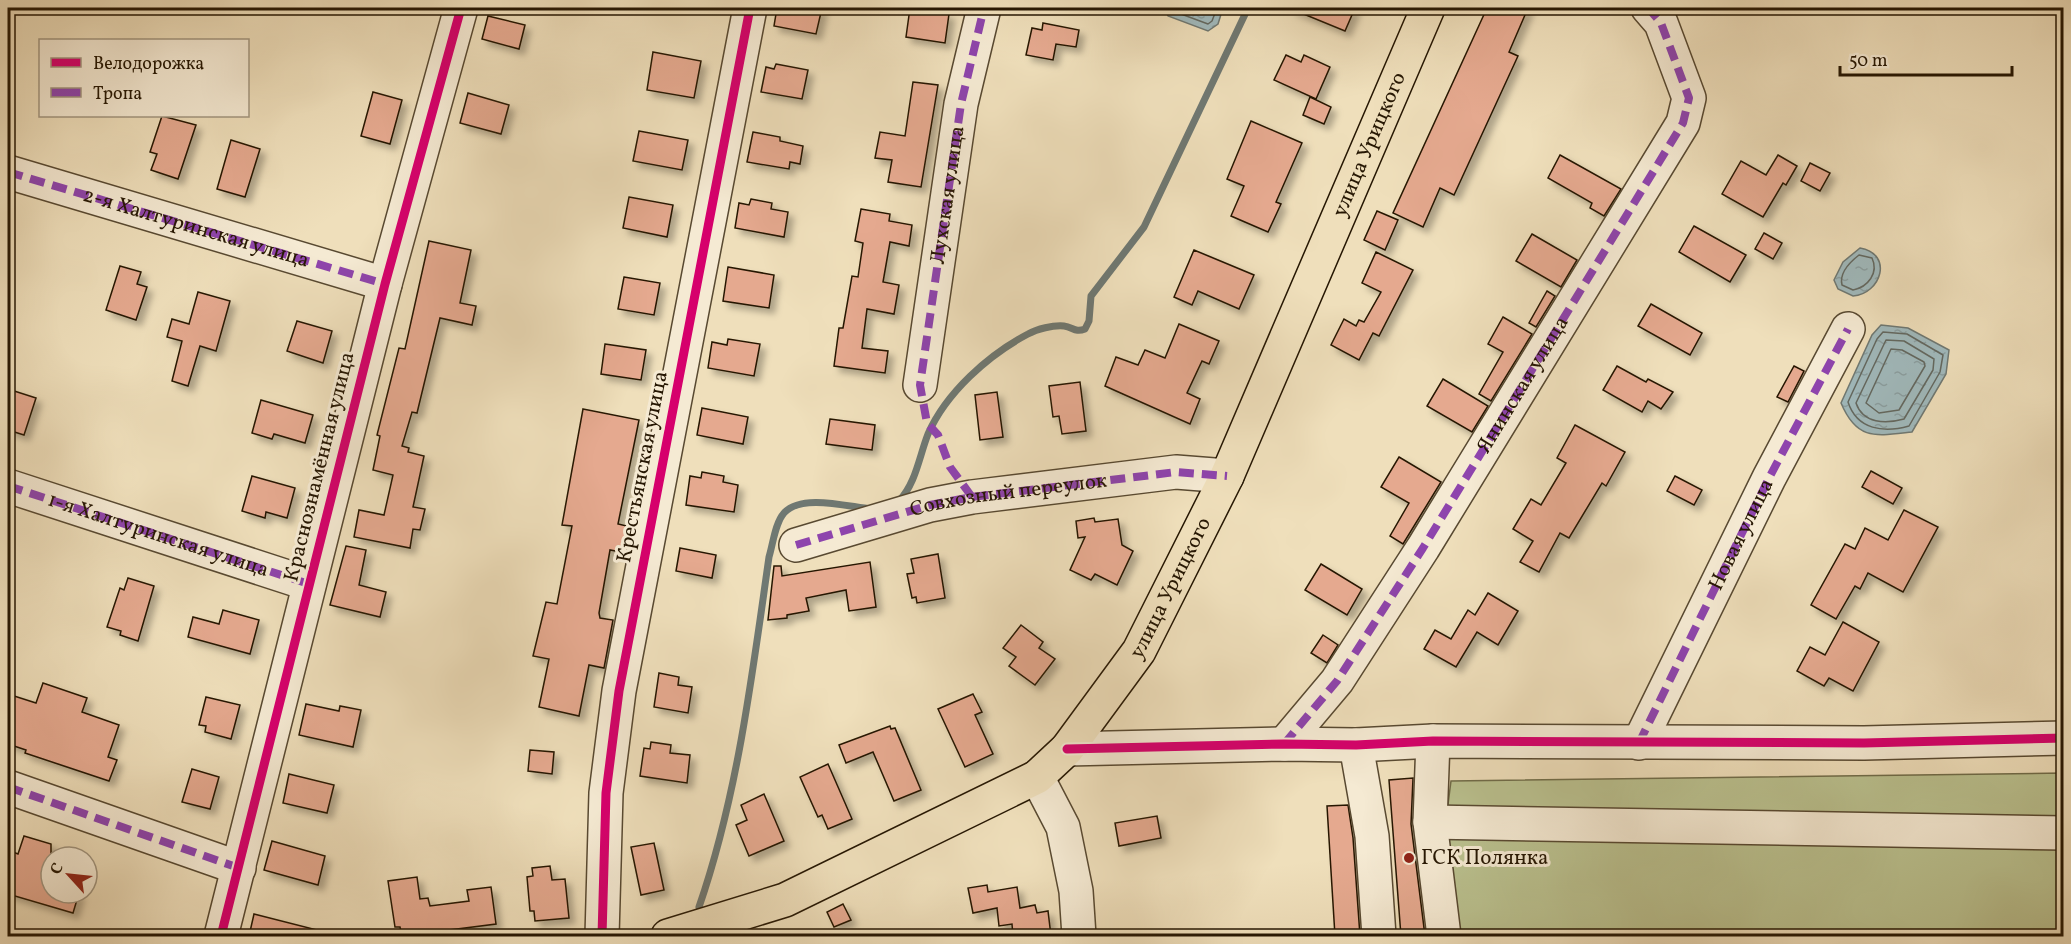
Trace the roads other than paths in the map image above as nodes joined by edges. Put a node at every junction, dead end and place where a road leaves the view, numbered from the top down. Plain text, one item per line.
1 (461, 8) edge
2 (750, 8) edge
3 (984, 8) edge
4 (1428, 8) edge
5 (1648, 8) edge
6 (8, 172) edge
7 (385, 284) junction
8 (1848, 328) dead end
9 (920, 385) dead end
10 (1227, 476) junction
11 (8, 486) edge
12 (796, 545) dead end
13 (309, 584) junction
14 (2064, 738) edge
15 (1433, 741) junction
16 (1639, 743) junction
17 (1284, 744) junction
18 (1356, 745) junction
19 (1067, 749) junction
20 (1037, 777) junction
21 (8, 787) edge
22 (1430, 822) junction
23 (2064, 833) edge
24 (238, 868) junction
25 (731, 928) edge
26 (221, 936) edge
27 (602, 936) edge
28 (668, 936) edge
29 (1079, 936) edge
30 (1379, 936) edge
31 (1444, 936) edge

1 - 7 street, Краснознамённая улица
2 - 27 street, Крестьянская улица
3 - 9 street, Лухская улица
4 - 10 main road, улица Урицкого
5 - 17 street, Янинская улица
6 - 7 street, 2-я Халтуринская улица
7 - 13 street, Краснознамённая улица
8 - 16 street, Новая улица
10 - 12 street, Совхозный переулок
10 - 19 main road, улица Урицкого
11 - 13 street, 1-я Халтуринская улица
13 - 24 street, Краснознамённая улица
14 - 16 street
15 - 16 street
15 - 18 street
15 - 22 street
17 - 18 street
17 - 19 street
18 - 30 street
19 - 20 main road, улица Урицкого
20 - 25 main road, улица Урицкого
20 - 29 street
21 - 24 street
22 - 23 street
22 - 31 street
24 - 26 street, Краснознамённая улица
25 - 28 main road, улица Урицкого

